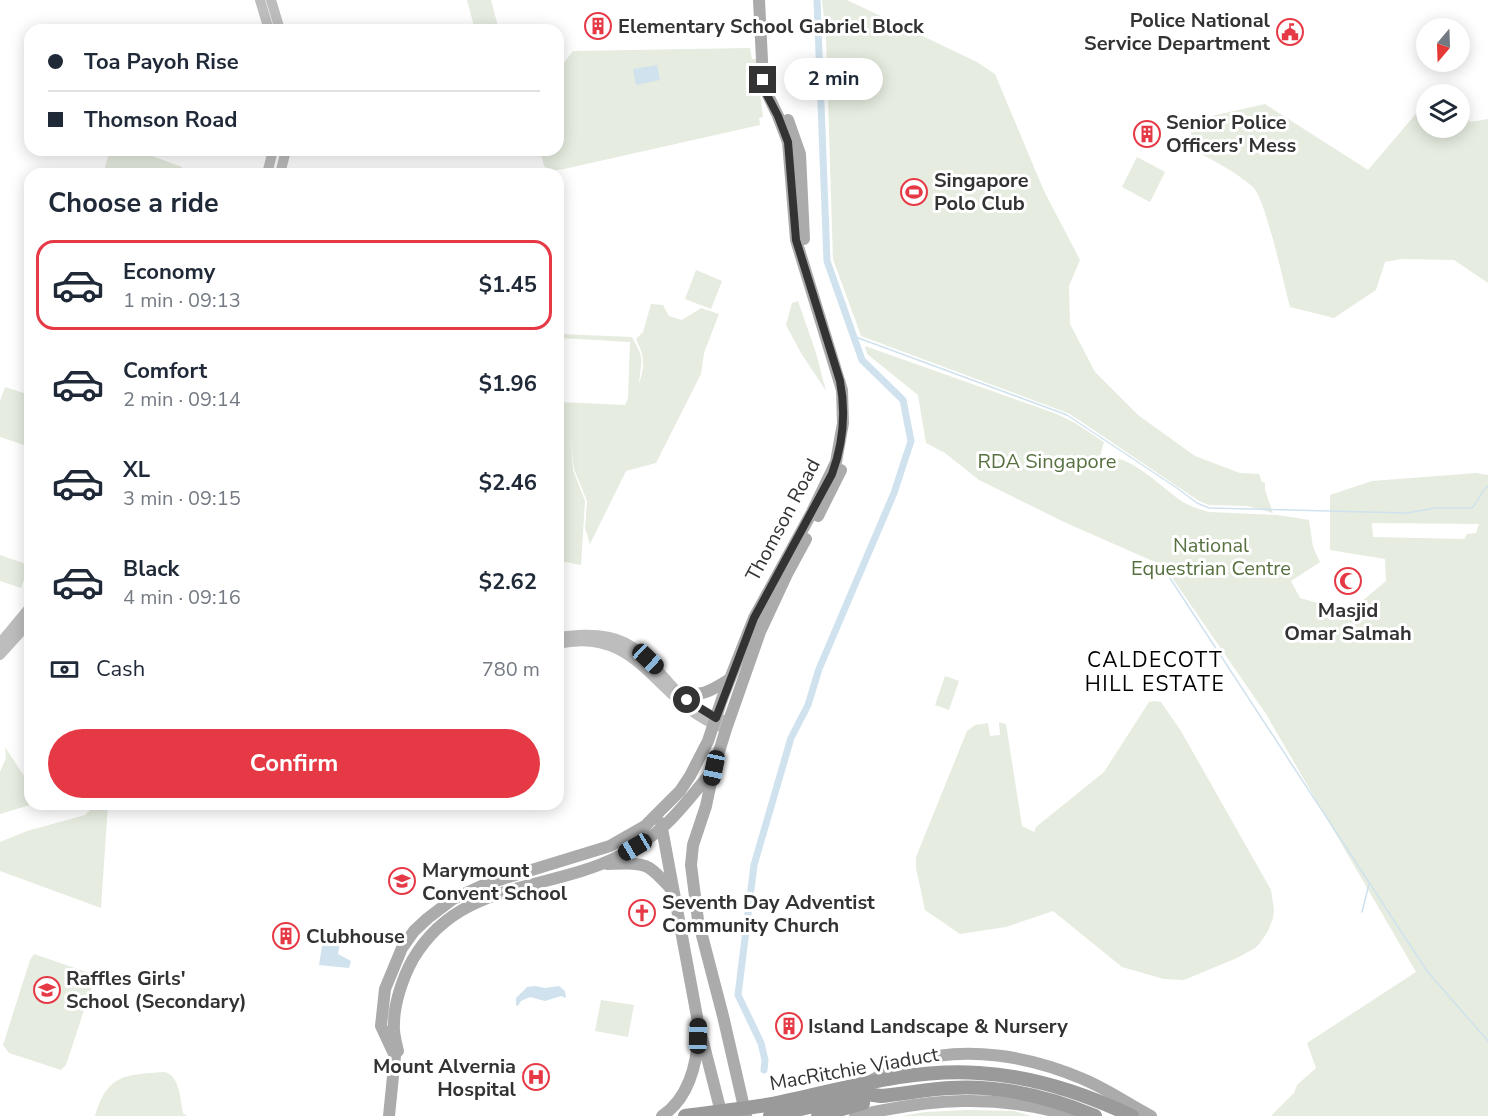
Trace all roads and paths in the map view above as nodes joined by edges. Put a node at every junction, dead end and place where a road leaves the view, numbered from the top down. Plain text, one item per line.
1 (260, 0) edge
2 (272, 0) edge
3 (759, 0) edge
4 (768, 0) edge
5 (267, 24) edge
6 (278, 24) edge
7 (24, 614) edge
8 (24, 629) edge
9 (564, 636) edge
10 (0, 643) edge
11 (564, 644) edge
12 (0, 655) edge
13 (730, 679) junction
14 (678, 691) junction
15 (715, 721) junction
16 (727, 726) junction
17 (714, 768) junction
18 (660, 813) junction
19 (662, 829) junction
20 (600, 864) junction
21 (673, 891) junction
22 (703, 943) junction
23 (683, 946) junction
24 (713, 978) junction
25 (693, 989) junction
26 (698, 1022) junction
27 (740, 1083) junction
28 (860, 1087) junction
29 (835, 1093) junction
30 (881, 1096) junction
31 (766, 1112) edge
32 (746, 1114) edge
33 (391, 1116) edge
34 (662, 1116) edge
35 (686, 1116) edge
36 (720, 1116) edge
37 (818, 1116) edge
38 (840, 1116) edge
39 (856, 1116) edge
40 (1071, 1116) edge
41 (1095, 1116) edge
42 (1132, 1116) edge
43 (1152, 1116) edge

1 - 5 main road
2 - 6 main road
3 - 13 main road, Thomson Road
4 - 16 main road, Thomson Road
7 - 10 main road
8 - 12 main road
9 - 14 main road
11 - 15 main road
13 - 14 main road
13 - 15 main road, Thomson Road
14 - 15 main road
15 - 16 main road
15 - 18 main road, Thomson Road
16 - 17 main road, Thomson Road
17 - 19 main road, Thomson Road
17 - 22 main road, Thomson Road
18 - 19 main road
18 - 33 main road, Thomson Road
19 - 20 main road, Thomson Road
19 - 21 main road
20 - 21 main road
20 - 33 main road
21 - 23 main road
22 - 23 main road
22 - 24 main road, Thomson Road
23 - 25 main road
24 - 25 main road
24 - 27 main road, Thomson Road
25 - 26 main road
26 - 34 main road
26 - 36 main road
27 - 31 main road
27 - 32 main road, Thomson Road
28 - 29 main road
28 - 39 main road
28 - 43 main road
29 - 31 main road
29 - 38 main road
30 - 31 highway, bridge
30 - 37 highway, bridge
30 - 41 highway, MacRitchie Viaduct
31 - 32 main road
32 - 36 main road
35 - 42 highway, MacRitchie Viaduct, bridge
39 - 40 main road

